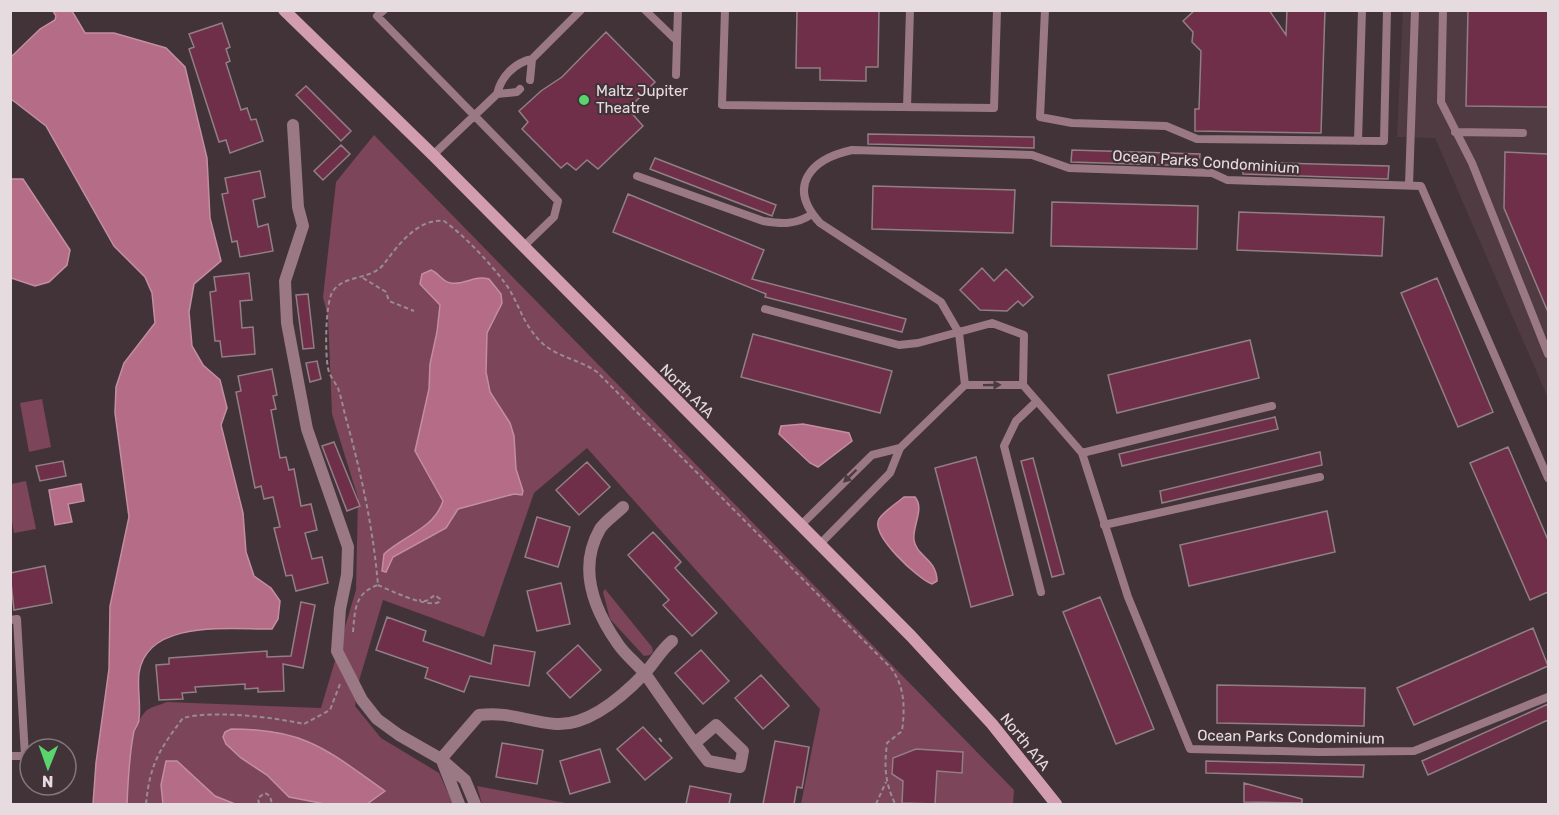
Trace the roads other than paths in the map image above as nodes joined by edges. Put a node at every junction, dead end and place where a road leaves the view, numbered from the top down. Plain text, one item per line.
1 (284, 10) edge
2 (384, 10) edge
3 (581, 10) edge
4 (645, 10) edge
5 (678, 10) edge
6 (725, 10) edge
7 (910, 10) edge
8 (997, 10) edge
9 (1045, 10) edge
10 (1362, 10) edge
11 (1387, 10) edge
12 (1415, 10) edge
13 (1443, 10) edge
14 (677, 41) junction
15 (532, 59) junction
16 (676, 75) dead end
17 (530, 80) dead end
18 (520, 89) dead end
19 (497, 94) junction
20 (907, 107) junction
21 (475, 115) junction
22 (293, 125) dead end
23 (1455, 132) junction
24 (1523, 133) dead end
25 (1358, 141) junction
26 (433, 155) junction
27 (637, 176) dead end
28 (1409, 185) junction
29 (812, 214) junction
30 (524, 247) junction
31 (765, 309) dead end
32 (959, 333) junction
33 (1548, 354) edge
34 (1023, 385) junction
35 (965, 386) junction
36 (1037, 401) junction
37 (1272, 406) dead end
38 (900, 448) junction
39 (1082, 453) junction
40 (1320, 477) dead end
41 (1548, 478) edge
42 (623, 507) dead end
43 (801, 525) junction
44 (1104, 525) junction
45 (820, 544) junction
46 (1041, 592) dead end
47 (10, 620) edge
48 (672, 641) dead end
49 (645, 673) junction
50 (1548, 697) edge
51 (695, 743) dead end
52 (10, 756) edge
53 (441, 759) junction
54 (459, 804) edge
55 (475, 804) edge
56 (1056, 804) edge

1 - 26 street, North A1A
2 - 21 lane
3 - 15 lane
4 - 14 lane
5 - 14 lane
6 - 20 lane
7 - 20 lane
8 - 20 lane
9 - 25 lane
10 - 25 lane
11 - 25 lane
12 - 28 lane
13 - 23 lane
14 - 16 lane
15 - 17 lane
15 - 19 lane
18 - 19 lane
19 - 21 lane
21 - 26 lane
21 - 30 lane
22 - 53 street
23 - 24 lane
23 - 33 lane
26 - 30 street, North A1A
27 - 29 lane
28 - 29 lane, Ocean Parks Condominium
28 - 41 lane
29 - 32 lane
30 - 43 street, North A1A
31 - 32 lane
32 - 34 lane
32 - 35 lane
35 -> 34 lane
34 - 36 lane, Ocean Parks Condominium
35 - 38 lane
36 - 39 lane, Ocean Parks Condominium
36 - 46 lane
37 - 39 lane
38 -> 43 lane
38 - 45 lane
39 - 44 lane, Ocean Parks Condominium
40 - 44 lane
42 - 49 street
43 - 45 street, North A1A
44 - 50 lane, Ocean Parks Condominium
45 - 56 street, North A1A
47 - 52 lane
48 - 49 street
49 - 51 street
49 - 53 street
53 - 54 street
53 - 55 street

